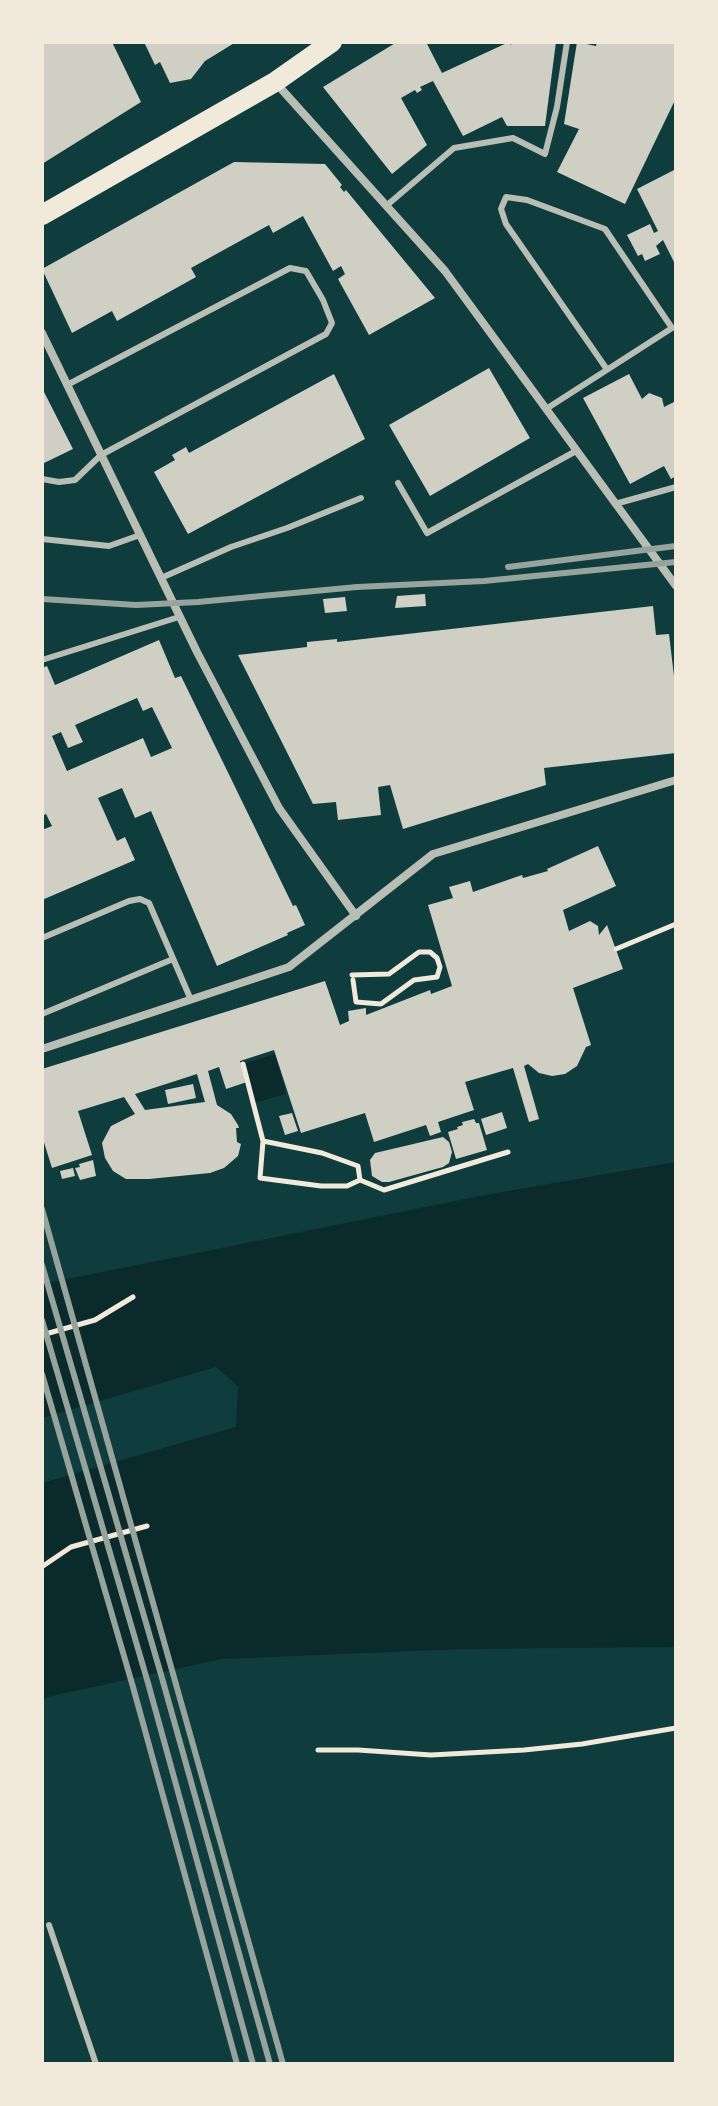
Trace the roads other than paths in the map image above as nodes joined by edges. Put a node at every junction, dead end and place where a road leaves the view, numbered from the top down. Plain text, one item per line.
1 (332, 42) edge
2 (567, 42) edge
3 (275, 82) junction
4 (386, 206) junction
5 (42, 215) edge
6 (42, 333) edge
7 (606, 368) junction
8 (67, 385) junction
9 (546, 409) junction
10 (576, 451) junction
11 (101, 455) junction
12 (42, 479) edge
13 (398, 483) dead end
14 (676, 487) edge
15 (361, 498) dead end
16 (615, 504) junction
17 (140, 535) junction
18 (42, 539) edge
19 (161, 578) junction
20 (676, 586) edge
21 (179, 617) junction
22 (42, 660) edge
23 (676, 780) edge
24 (356, 916) junction
25 (42, 938) edge
26 (173, 959) junction
27 (191, 1000) junction
28 (42, 1014) edge
29 (42, 1049) edge
30 (49, 1925) dead end
31 (96, 2064) edge

1 - 3 main road
2 - 4 lane
3 - 4 street
3 - 5 main road
4 - 9 street
6 - 8 street
7 - 7 lane
7 - 9 lane
8 - 11 street
8 - 11 lane
9 - 10 street
10 - 13 lane
10 - 16 street
11 - 12 lane
11 - 17 street
14 - 16 lane
15 - 19 lane
16 - 20 street
17 - 18 lane
17 - 19 street
19 - 21 street
21 - 22 lane
21 - 24 street
23 - 24 street
24 - 27 street
25 - 26 lane
26 - 27 lane
26 - 28 lane
27 - 29 street
30 - 31 lane

